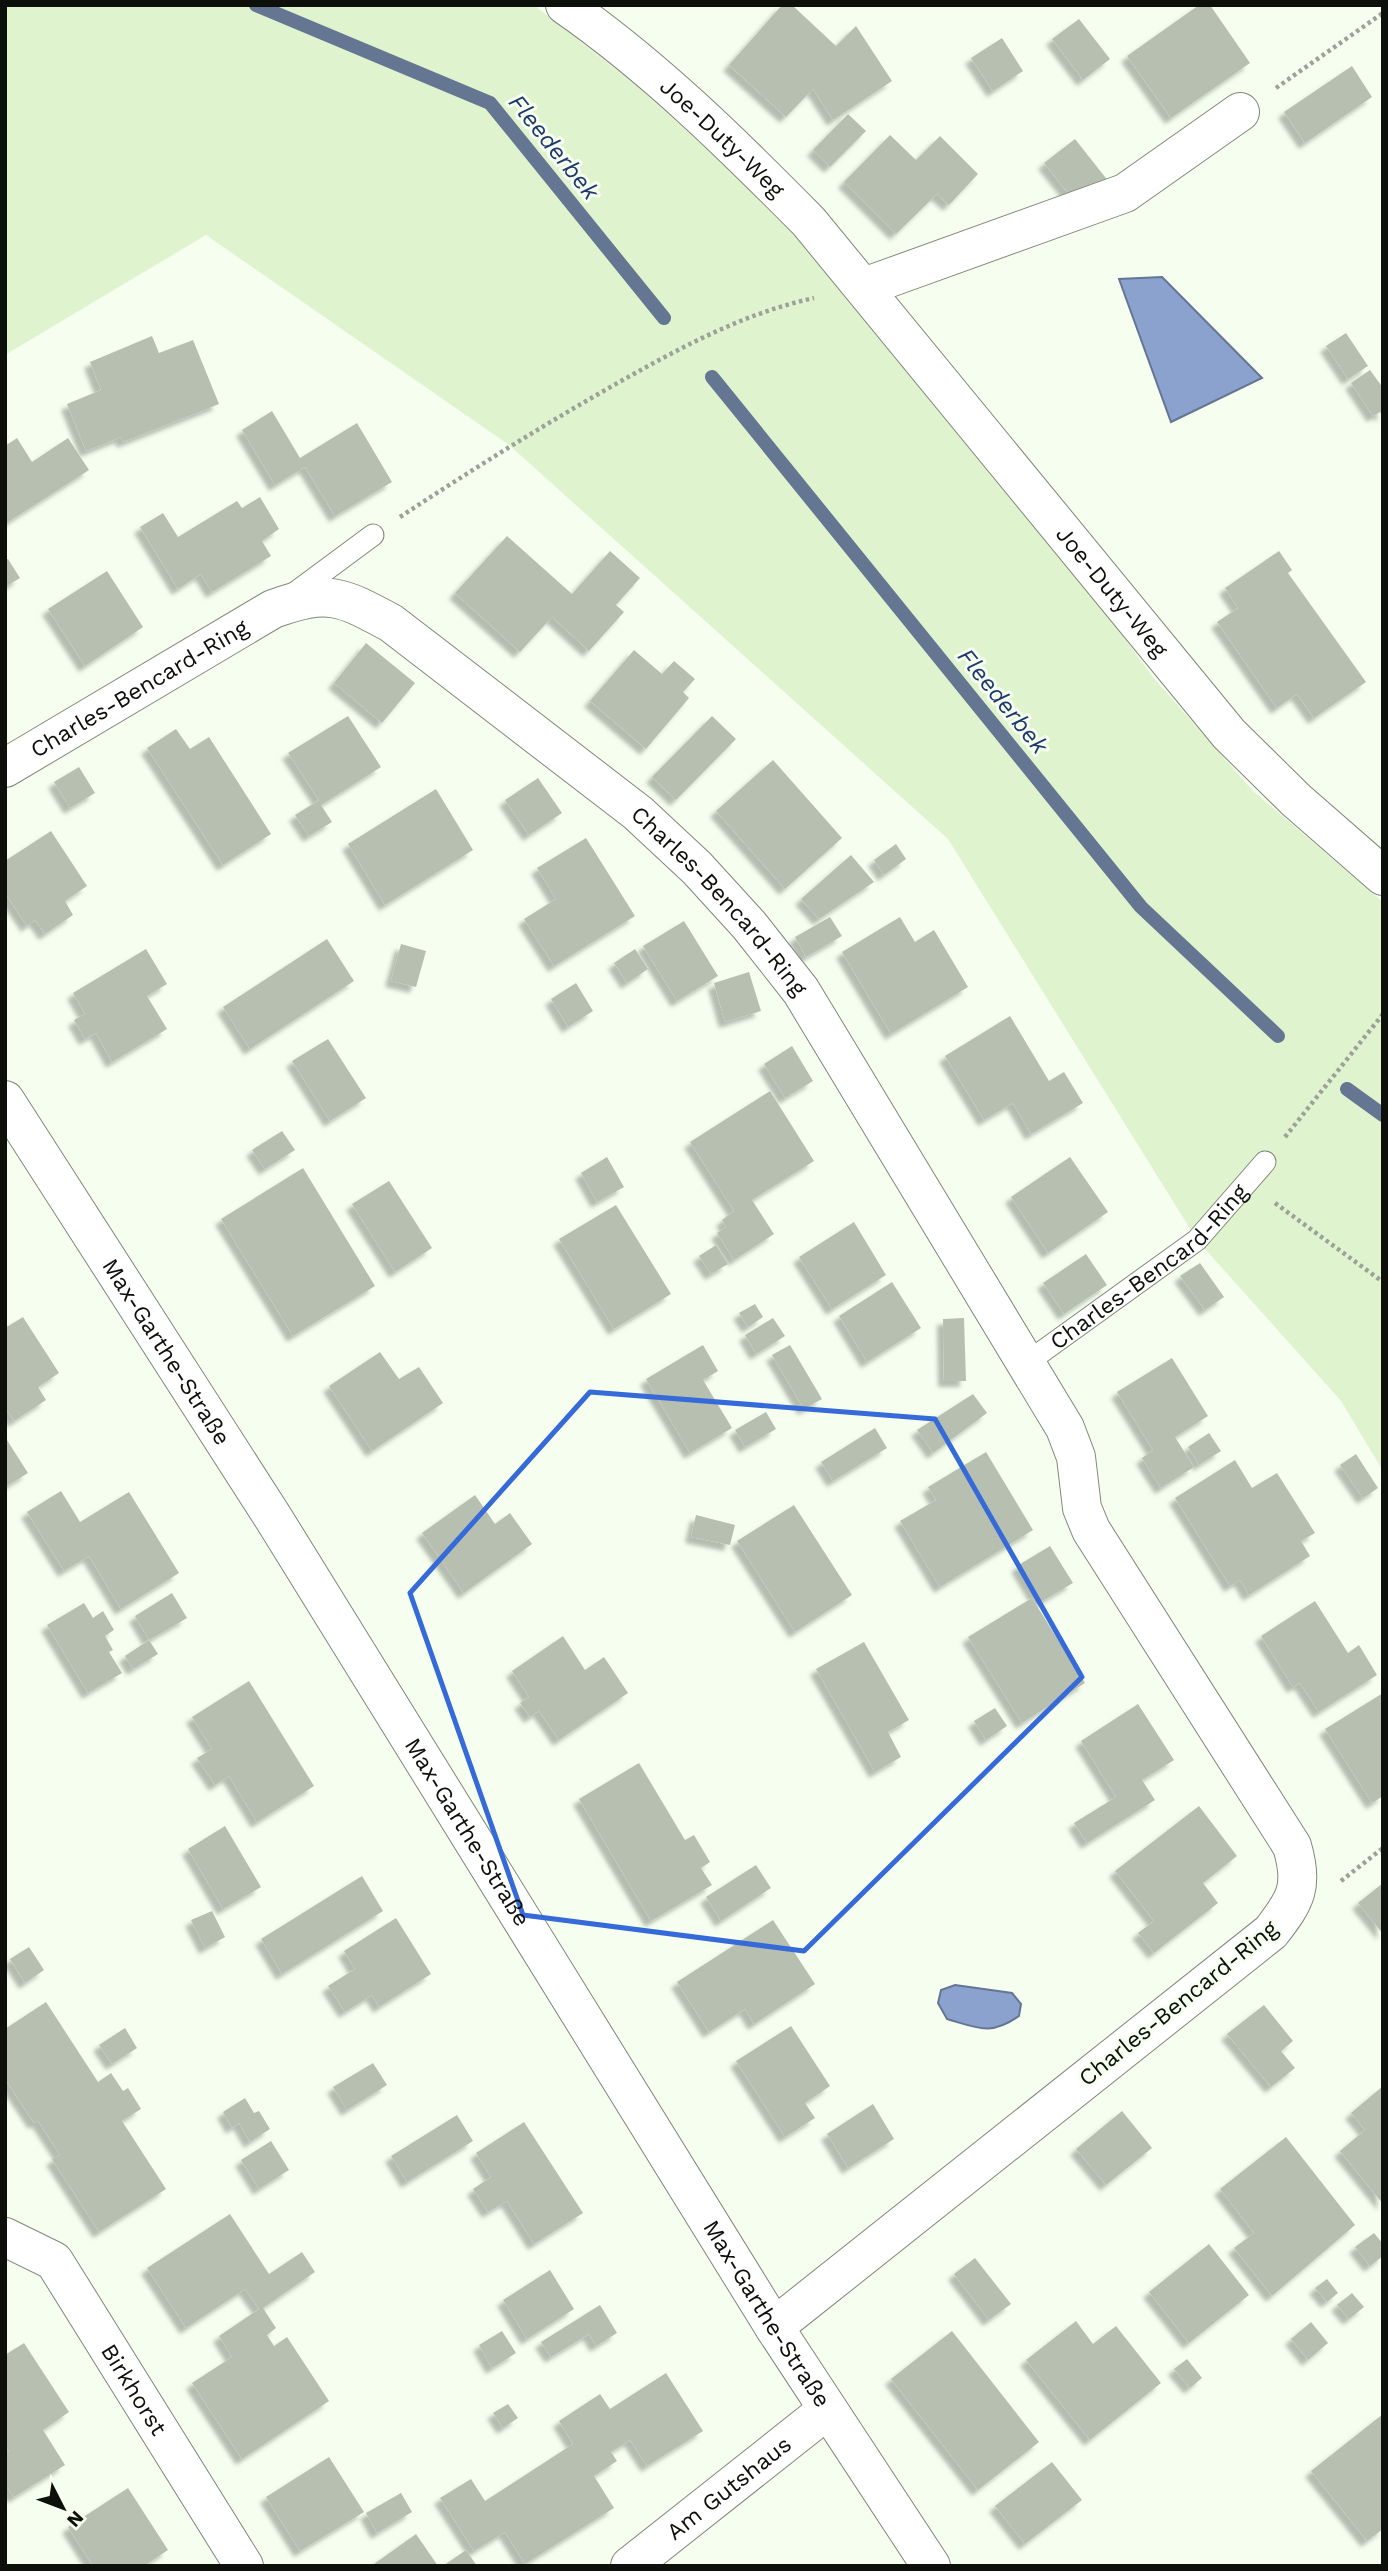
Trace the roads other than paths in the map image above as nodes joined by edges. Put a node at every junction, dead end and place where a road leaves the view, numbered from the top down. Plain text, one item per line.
1 (565, 5) edge
2 (1240, 113) road end
3 (864, 287) junction
4 (373, 536) road end
5 (273, 609) junction
6 (5, 768) edge
7 (1383, 876) edge
8 (5, 1100) edge
9 (1265, 1163) road end
10 (1024, 1364) junction
11 (5, 2237) edge
12 (774, 2327) junction
13 (827, 2410) junction
14 (244, 2566) edge
15 (630, 2566) edge
16 (931, 2566) edge

1 - 3 street, Joe-Duty-Weg
2 - 3 street
3 - 7 street, Joe-Duty-Weg
4 - 5 lane, Charles-Bencard-Ring
5 - 6 street, Charles-Bencard-Ring
5 - 10 street, Charles-Bencard-Ring
8 - 12 street, Max-Garthe-Straße
9 - 10 lane, Charles-Bencard-Ring
10 - 12 street, Charles-Bencard-Ring
11 - 14 street, Birkhorst
12 - 13 street, Max-Garthe-Straße
13 - 15 street, Am Gutshaus
13 - 16 street, Max-Garthe-Straße

